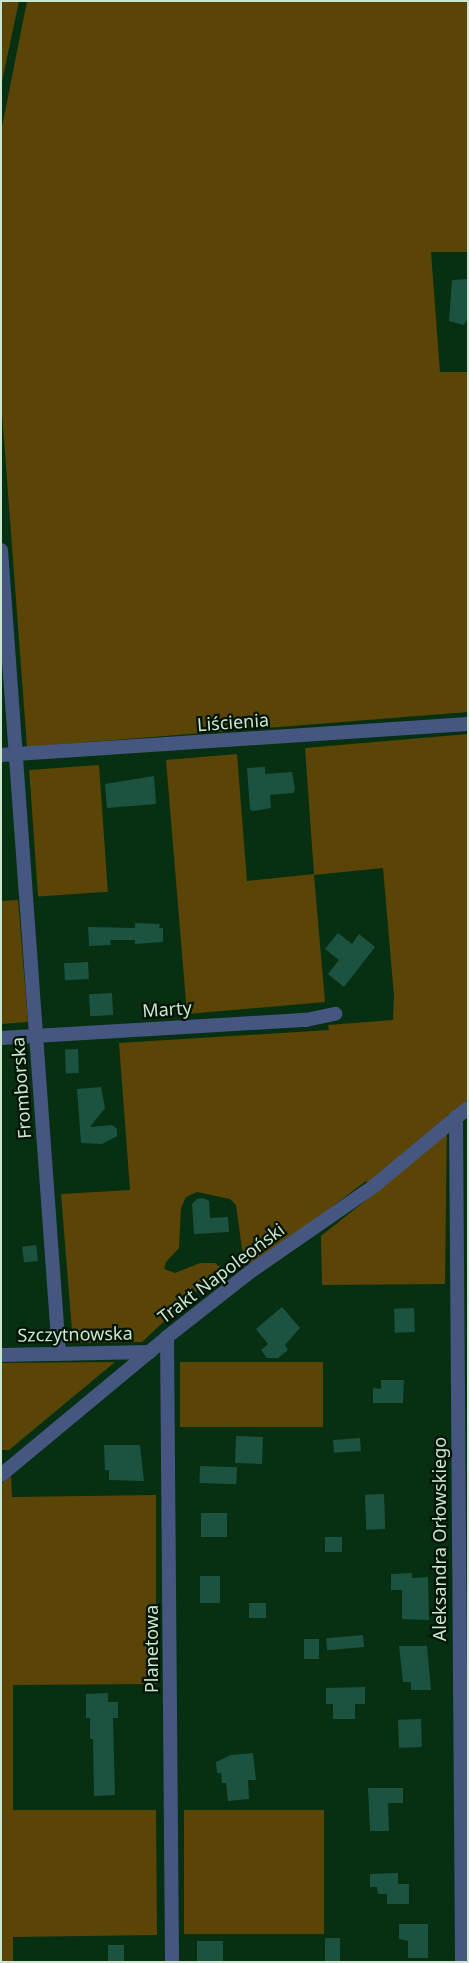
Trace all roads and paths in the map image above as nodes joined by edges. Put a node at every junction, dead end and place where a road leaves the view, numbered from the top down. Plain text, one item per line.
1 (1, 550) edge
2 (468, 724) edge
3 (16, 754) junction
4 (1, 755) edge
5 (335, 1014) dead end
6 (36, 1035) junction
7 (1, 1038) edge
8 (462, 1112) edge
9 (167, 1337) junction
10 (150, 1352) junction
11 (1, 1354) edge
12 (59, 1354) junction
13 (1, 1474) edge
14 (172, 1962) edge
15 (462, 1962) edge

1 - 3 street, Fromborska
2 - 3 street, Liścienia
3 - 4 street, Liścienia
3 - 6 street, Fromborska
5 - 6 street, Marty
6 - 7 street, Marty
6 - 12 street, Fromborska
8 - 9 street, Trakt Napoleoński
8 - 15 street, Aleksandra Orłowskiego
9 - 10 street, Trakt Napoleoński
9 - 14 street, Planetowa
10 - 12 street, Szczytnowska
10 - 13 street, Trakt Napoleoński
11 - 12 street, Szczytnowska

